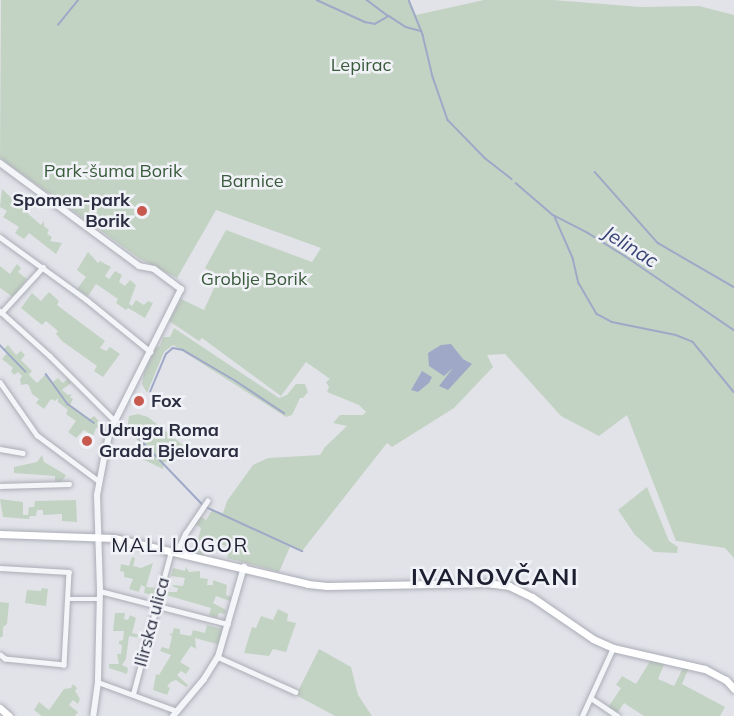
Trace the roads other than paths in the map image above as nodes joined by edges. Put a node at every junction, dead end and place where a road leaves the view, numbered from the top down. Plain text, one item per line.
1 (0, 163) edge
2 (0, 237) edge
3 (43, 267) junction
4 (1, 312) edge
5 (151, 352) junction
6 (0, 382) edge
7 (116, 421) junction
8 (0, 449) edge
9 (24, 453) dead end
10 (99, 481) junction
11 (69, 484) dead end
12 (0, 486) edge
13 (207, 501) dead end
14 (0, 534) edge
15 (99, 536) junction
16 (174, 550) junction
17 (244, 567) junction
18 (0, 568) edge
19 (100, 591) junction
20 (99, 599) junction
21 (68, 600) junction
22 (156, 606) junction
23 (228, 624) junction
24 (613, 648) junction
25 (0, 655) edge
26 (218, 657) junction
27 (98, 682) junction
28 (734, 689) edge
29 (296, 692) dead end
30 (133, 694) junction
31 (591, 698) junction
32 (0, 708) edge
33 (175, 714) edge
34 (9, 716) edge
35 (93, 716) edge
36 (582, 716) edge
37 (618, 716) edge

1 - 5 street
2 - 3 street
3 - 4 street
3 - 5 street
4 - 7 street
5 - 7 street
6 - 10 street
7 - 10 street
8 - 9 street
10 - 15 street
11 - 12 street
13 - 16 street, Ilirska ulica
14 - 15 main road
15 - 16 main road
15 - 19 street
16 - 17 main road
16 - 22 street, Ilirska ulica
17 - 23 street
17 - 24 main road
18 - 21 street
19 - 20 street
19 - 22 street
20 - 21 street
20 - 27 street
21 - 25 street
22 - 23 street
22 - 30 street, Ilirska ulica
23 - 26 street
24 - 28 main road
24 - 31 street
26 - 29 street
26 - 33 street
27 - 30 street
27 - 35 street
30 - 33 street
31 - 36 street
31 - 37 street
32 - 34 main road

